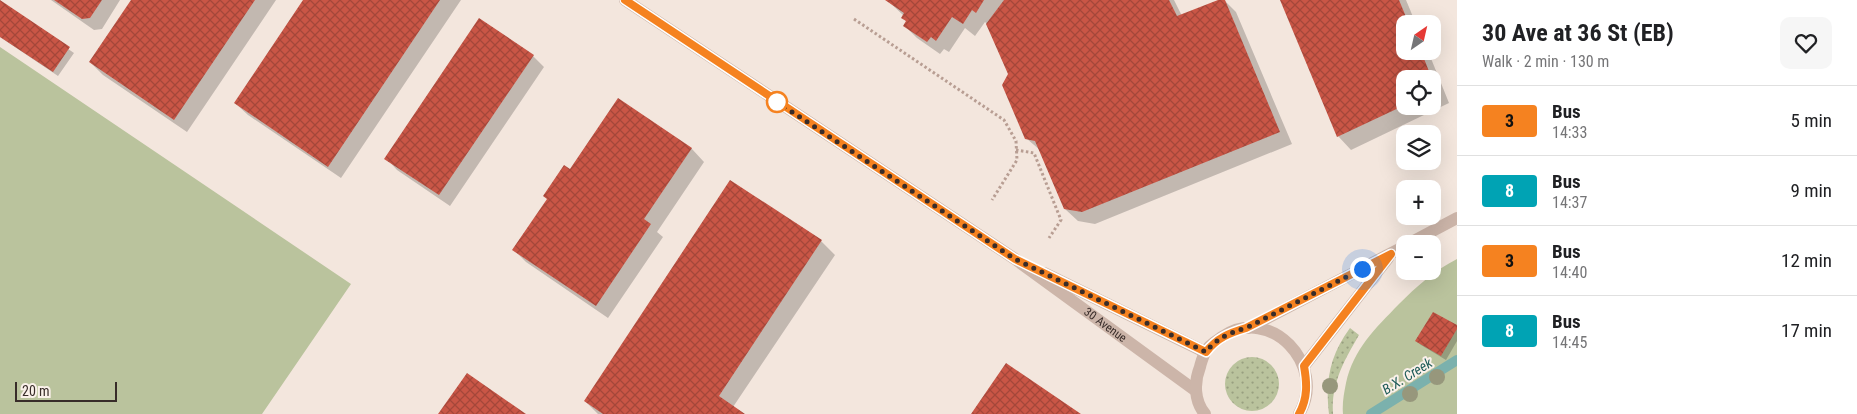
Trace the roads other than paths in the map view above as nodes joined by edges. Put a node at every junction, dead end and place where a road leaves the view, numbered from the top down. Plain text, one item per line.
1 (625, 0) edge
2 (1457, 218) edge
3 (1425, 235) edge
4 (1396, 251) edge
5 (1391, 254) junction
6 (1015, 259) junction
7 (1246, 328) junction
8 (1206, 352) junction
9 (1304, 366) junction
10 (1196, 392) junction
11 (1205, 414) edge
12 (1300, 414) edge

1 - 6 street, 30 Avenue
2 - 3 street
4 - 5 street
5 - 7 street
5 - 9 street
6 - 8 street, 30 Avenue
6 - 10 street, 30 Avenue
7 - 8 street
7 - 9 street
8 - 10 street
9 - 12 street
10 - 11 street

